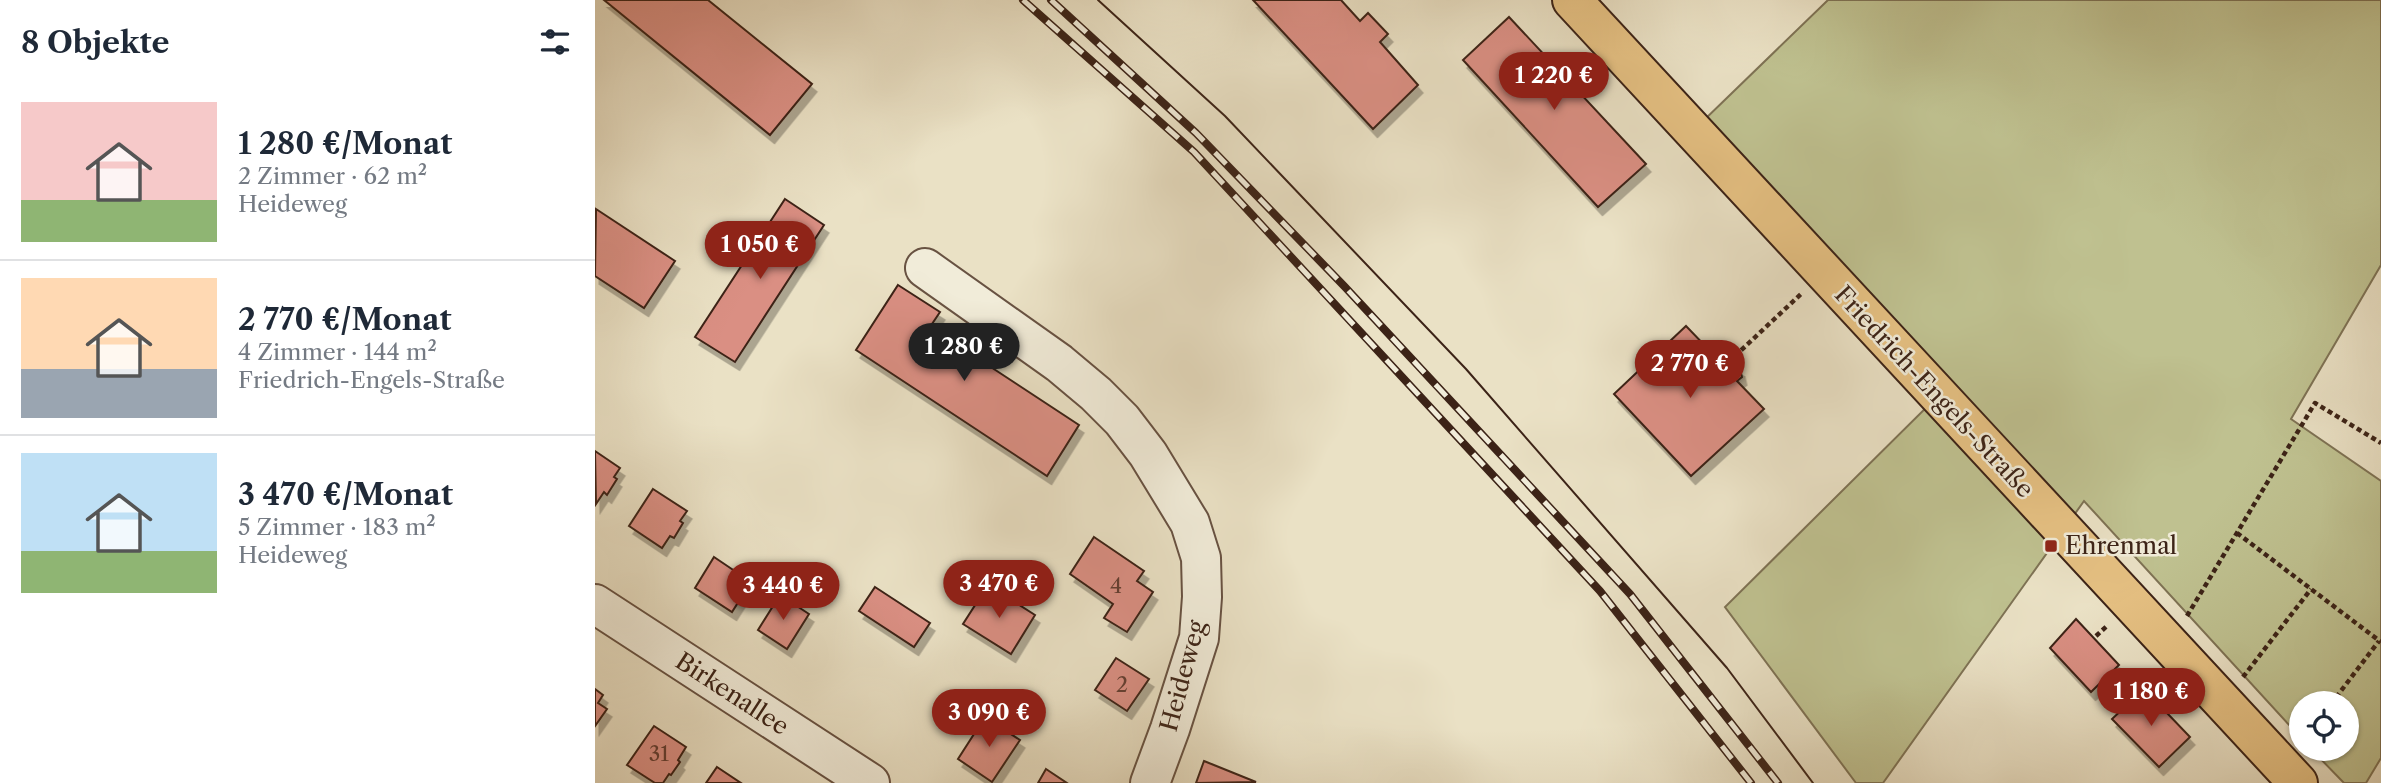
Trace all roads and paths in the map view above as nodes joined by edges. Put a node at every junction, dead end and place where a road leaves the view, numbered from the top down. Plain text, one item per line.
1 (1571, 0) edge
2 (925, 268) dead end
3 (1796, 299) dead end
4 (1735, 356) dead end
5 (2381, 443) edge
6 (2237, 533) junction
7 (2311, 589) junction
8 (595, 604) edge
9 (2106, 628) dead end
10 (2096, 636) dead end
11 (2166, 640) junction
12 (2380, 642) edge
13 (2251, 669) dead end
14 (2341, 691) edge
15 (870, 783) edge
16 (1150, 783) edge
17 (2298, 783) edge

1 - 11 main road, Friedrich-Engels-Straße
2 - 16 street, Heideweg
3 - 4 path
5 - 6 path
6 - 7 path
6 - 11 path
7 - 12 path
7 - 13 path
8 - 15 street, Birkenallee
9 - 10 path
11 - 17 main road, Friedrich-Engels-Straße
12 - 14 path

